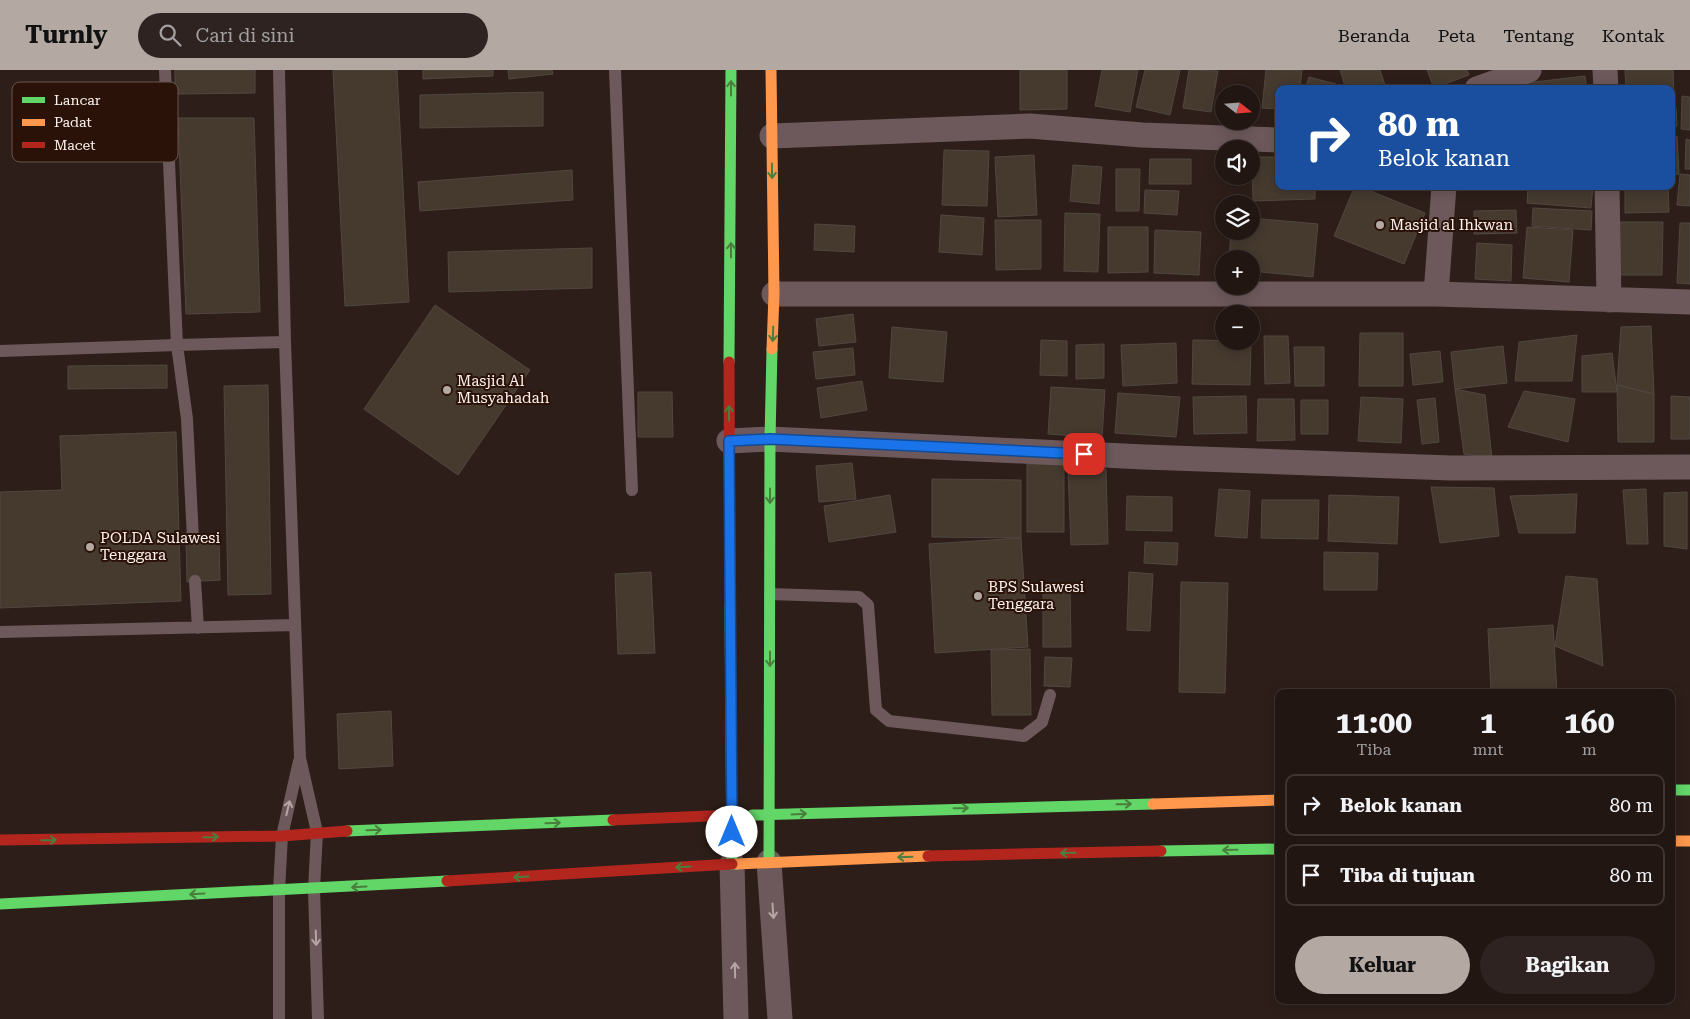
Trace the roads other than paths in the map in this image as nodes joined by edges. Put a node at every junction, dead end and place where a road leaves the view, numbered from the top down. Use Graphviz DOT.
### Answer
graph roads {
  1 [pos="279,70"];
  2 [pos="615,70"];
  3 [pos="731,70"];
  4 [pos="771,70"];
  5 [pos="1529,70"];
  6 [pos="1605,70"];
  7 [pos="1488,85"];
  8 [pos="1606,85"];
  9 [pos="772,136"];
  10 [pos="1275,140"];
  11 [pos="170,162"];
  12 [pos="1444,190"];
  13 [pos="1607,190"];
  14 [pos="774,294"];
  15 [pos="1436,294"];
  16 [pos="1609,300"];
  17 [pos="1690,302"];
  18 [pos="285,342"];
  19 [pos="177,345"];
  20 [pos="0,351"];
  21 [pos="770,439"];
  22 [pos="729,441"];
  23 [pos="1690,466"];
  24 [pos="632,490"];
  25 [pos="193,539"];
  26 [pos="195,581"];
  27 [pos="770,594"];
  28 [pos="295,626"];
  29 [pos="198,628"];
  30 [pos="0,632"];
  31 [pos="1050,695"];
  32 [pos="300,758"];
  33 [pos="1675,790"];
  34 [pos="1690,790"];
  35 [pos="1275,800"];
  36 [pos="733,815"];
  37 [pos="768,815"];
  38 [pos="317,832"];
  39 [pos="282,836"];
  40 [pos="0,840"];
  41 [pos="1675,841"];
  42 [pos="1690,841"];
  43 [pos="1275,849"];
  44 [pos="769,862"];
  45 [pos="732,864"];
  46 [pos="279,890"];
  47 [pos="314,890"];
  48 [pos="0,904"];
  49 [pos="279,1019"];
  50 [pos="318,1019"];
  51 [pos="736,1019"];
  52 [pos="780,1019"];
  1 -- 18 [label="lane"];
  2 -- 24 [label="lane"];
  22 -- 3 [label="main road, one-way"];
  4 -- 9 [label="main road"];
  5 -- 7 [label="street"];
  6 -- 8 [label="street"];
  9 -- 10 [label="street"];
  9 -- 14 [label="main road, one-way"];
  11 -- 19 [label="lane"];
  12 -- 15 [label="street"];
  13 -- 16 [label="street"];
  14 -- 15 [label="street"];
  14 -- 21 [label="main road, one-way"];
  15 -- 16 [label="street"];
  16 -- 17 [label="street"];
  18 -- 19 [label="lane"];
  18 -- 28 [label="lane"];
  19 -- 20 [label="lane"];
  19 -- 25 [label="lane"];
  21 -- 22 [label="street"];
  21 -- 23 [label="street"];
  21 -- 27 [label="main road, one-way"];
  22 -- 36 [label="main road"];
  26 -- 29 [label="lane"];
  27 -- 31 [label="lane"];
  27 -- 37 [label="main road, one-way"];
  28 -- 29 [label="lane"];
  28 -- 32 [label="lane"];
  29 -- 30 [label="lane"];
  32 -- 38 [label="lane"];
  39 -- 32 [label="lane, one-way"];
  33 -- 34 [label="main road"];
  37 -- 35 [label="main road, one-way"];
  36 -- 37 [label="main road"];
  38 -- 36 [label="main road, one-way"];
  36 -- 45 [label="main road"];
  37 -- 44 [label="main road"];
  38 -- 39 [label="main road"];
  38 -- 47 [label="lane"];
  40 -- 39 [label="main road, one-way"];
  39 -- 46 [label="lane"];
  41 -- 42 [label="main road"];
  43 -- 44 [label="main road, one-way"];
  44 -- 45 [label="main road"];
  44 -- 52 [label="street, one-way"];
  45 -- 47 [label="main road, one-way"];
  51 -- 45 [label="street, one-way"];
  46 -- 47 [label="main road"];
  46 -- 48 [label="main road, one-way"];
  46 -- 49 [label="lane"];
  47 -- 50 [label="lane, one-way"];
}
